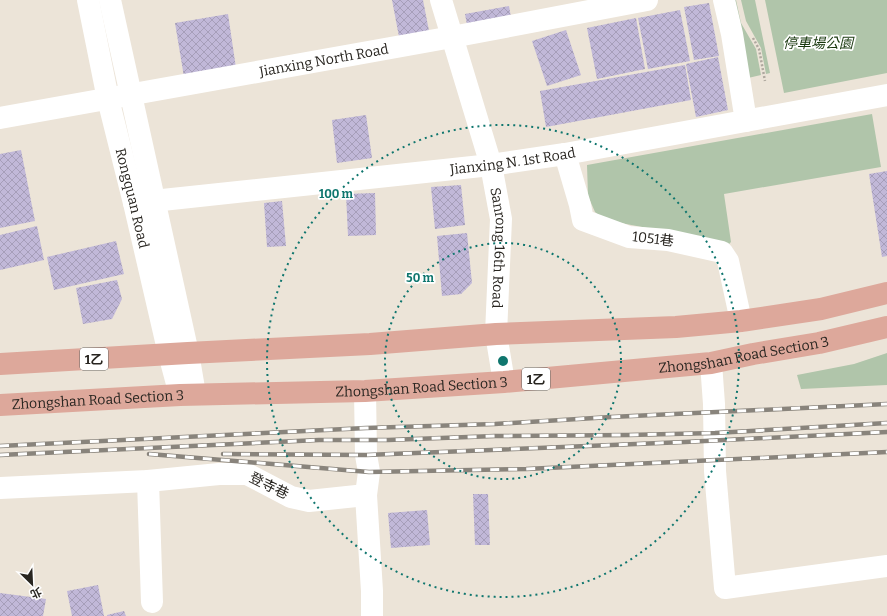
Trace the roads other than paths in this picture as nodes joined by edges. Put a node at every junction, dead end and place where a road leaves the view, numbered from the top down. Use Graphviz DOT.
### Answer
graph roads {
  1 [pos="88,0"];
  2 [pos="110,0"];
  3 [pos="441,0"];
  4 [pos="647,0"];
  5 [pos="724,0"];
  6 [pos="452,37"];
  7 [pos="131,95"];
  8 [pos="887,95"];
  9 [pos="108,99"];
  10 [pos="0,118"];
  11 [pos="746,121"];
  12 [pos="565,154"];
  13 [pos="491,165"];
  14 [pos="145,202"];
  15 [pos="887,293"];
  16 [pos="741,321"];
  17 [pos="887,327"];
  18 [pos="496,334"];
  19 [pos="178,353"];
  20 [pos="711,363"];
  21 [pos="0,364"];
  22 [pos="504,382"];
  23 [pos="365,390"];
  24 [pos="188,394"];
  25 [pos="0,405"];
  26 [pos="148,481"];
  27 [pos="0,488"];
  28 [pos="366,495"];
  29 [pos="887,566"];
  30 [pos="152,602"];
  31 [pos="372,616"];
  1 -- 9 [label="street, Rongquan Road"];
  2 -- 7 [label="street, Rongquan Road"];
  3 -- 6 [label="street, Sanrong 16th Road"];
  4 -- 6 [label="street, Jianxing North Road"];
  5 -- 11 [label="street"];
  6 -- 7 [label="street, Jianxing North Road"];
  6 -- 13 [label="street, Sanrong 16th Road"];
  7 -- 9 [label="street, Jianxing North Road"];
  7 -- 14 [label="street, Rongquan Road"];
  8 -- 11 [label="street, Jianxing N. 1st Road"];
  9 -- 10 [label="street, Jianxing North Road"];
  9 -- 14 [label="street, Rongquan Road"];
  11 -- 12 [label="street, Jianxing N. 1st Road"];
  12 -- 13 [label="street, Jianxing N. 1st Road"];
  12 -- 16 [label="street, 1051巷"];
  13 -- 14 [label="street, Jianxing N. 1st Road"];
  13 -- 18 [label="street, Sanrong 16th Road"];
  14 -- 19 [label="street, Rongquan Road"];
  15 -- 16 [label="main road, 1乙"];
  16 -- 18 [label="main road, 1乙"];
  17 -- 20 [label="main road, Zhongshan Road Section 3 / 1乙"];
  18 -- 19 [label="main road, 1乙"];
  18 -- 22 [label="street, Sanrong 16th Road"];
  19 -- 21 [label="main road, 1乙"];
  19 -- 24 [label="street, Rongquan Road"];
  20 -- 22 [label="main road, Zhongshan Road Section 3 / 1乙"];
  20 -- 29 [label="street"];
  22 -- 23 [label="main road, Zhongshan Road Section 3 / 1乙"];
  23 -- 24 [label="main road, Zhongshan Road Section 3 / 1乙"];
  23 -- 28 [label="street"];
  24 -- 25 [label="main road, Zhongshan Road Section 3 / 1乙"];
  26 -- 27 [label="street, 登寺巷"];
  26 -- 28 [label="street, 登寺巷"];
  26 -- 30 [label="street"];
  28 -- 31 [label="street"];
}
